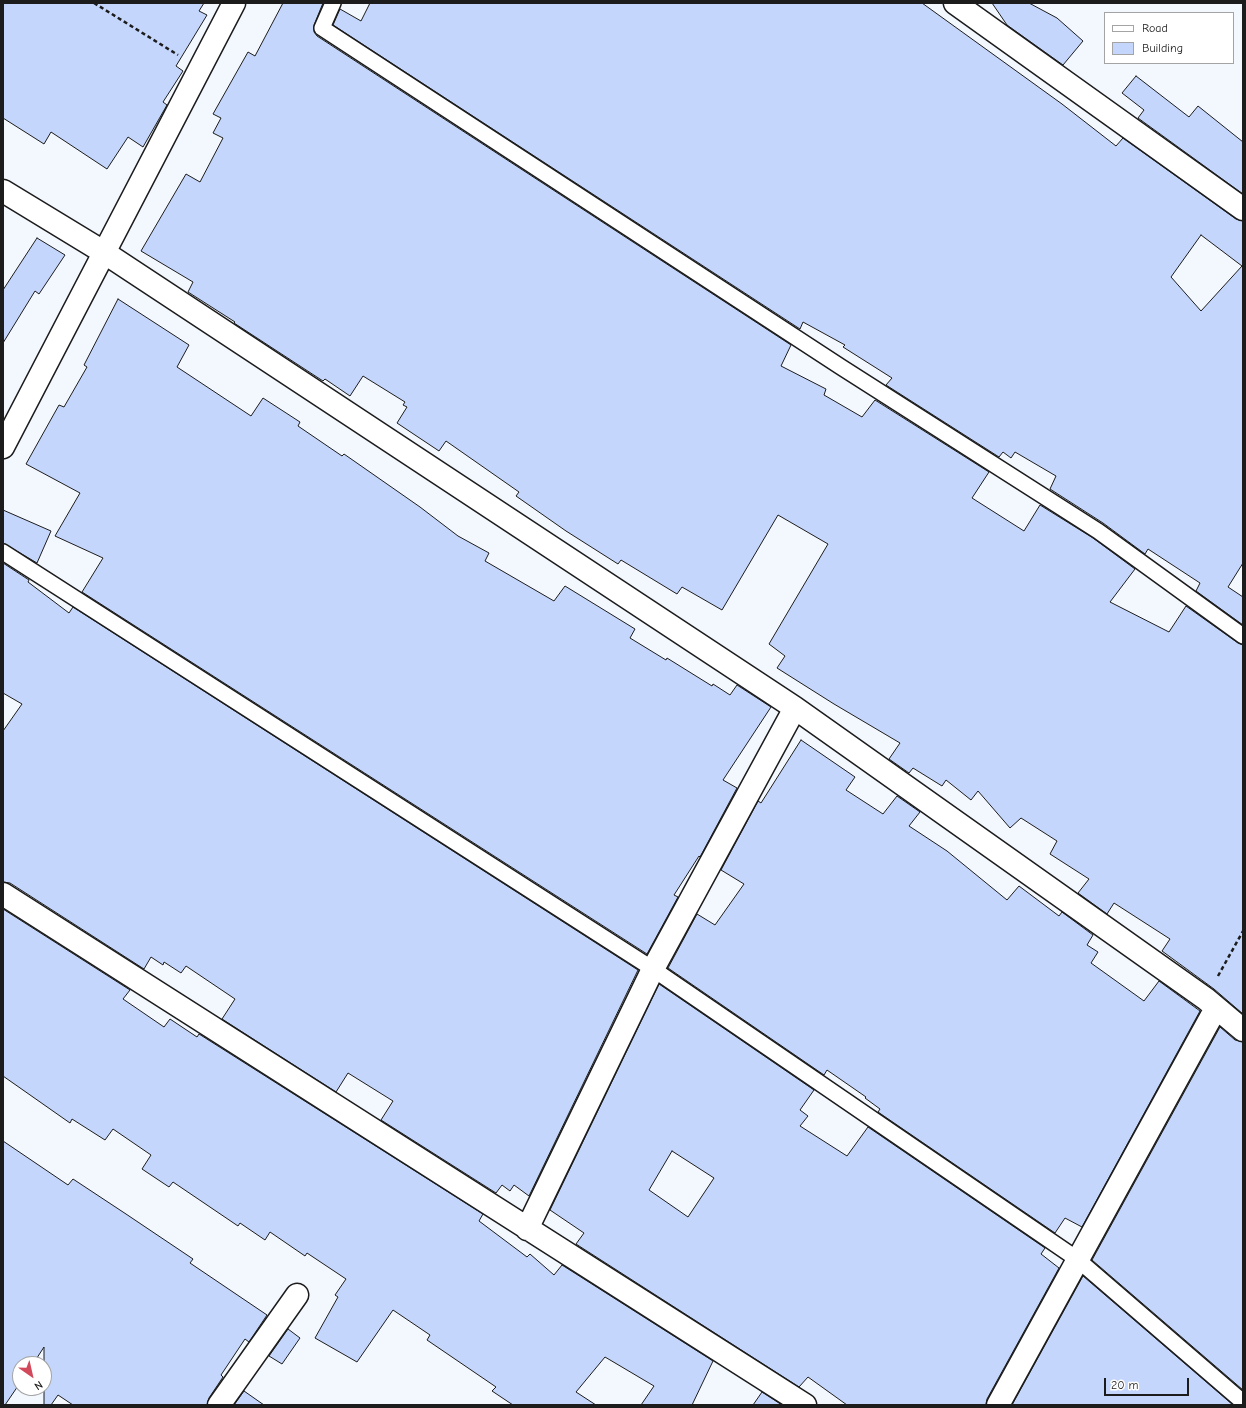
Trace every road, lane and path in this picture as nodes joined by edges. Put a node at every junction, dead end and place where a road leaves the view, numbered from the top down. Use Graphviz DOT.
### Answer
graph roads {
  1 [pos="94,3"];
  2 [pos="234,3"];
  3 [pos="333,3"];
  4 [pos="955,3"];
  5 [pos="199,68"];
  6 [pos="3,191"];
  7 [pos="1243,209"];
  8 [pos="104,253"];
  9 [pos="3,447"];
  10 [pos="3,552"];
  11 [pos="1243,636"];
  12 [pos="795,708"];
  13 [pos="3,894"];
  14 [pos="1243,931"];
  15 [pos="653,969"];
  16 [pos="1211,1003"];
  17 [pos="1243,1030"];
  18 [pos="527,1229"];
  19 [pos="1077,1259"];
  20 [pos="297,1295"];
  21 [pos="1243,1402"];
  22 [pos="220,1405"];
  23 [pos="805,1405"];
  24 [pos="998,1405"];
  1 -- 5 [label="path"];
  2 -- 5 [label="street"];
  3 -- 11 [label="lane"];
  4 -- 7 [label="street"];
  5 -- 8 [label="street"];
  6 -- 8 [label="street"];
  8 -- 9 [label="street"];
  8 -- 12 [label="street"];
  10 -- 15 [label="lane"];
  12 -- 15 [label="street"];
  12 -- 16 [label="street"];
  13 -- 18 [label="street"];
  14 -- 16 [label="path"];
  15 -- 18 [label="street"];
  15 -- 19 [label="lane"];
  16 -- 17 [label="street"];
  16 -- 19 [label="street"];
  18 -- 23 [label="street"];
  19 -- 21 [label="lane"];
  19 -- 24 [label="street"];
  20 -- 22 [label="street"];
}
